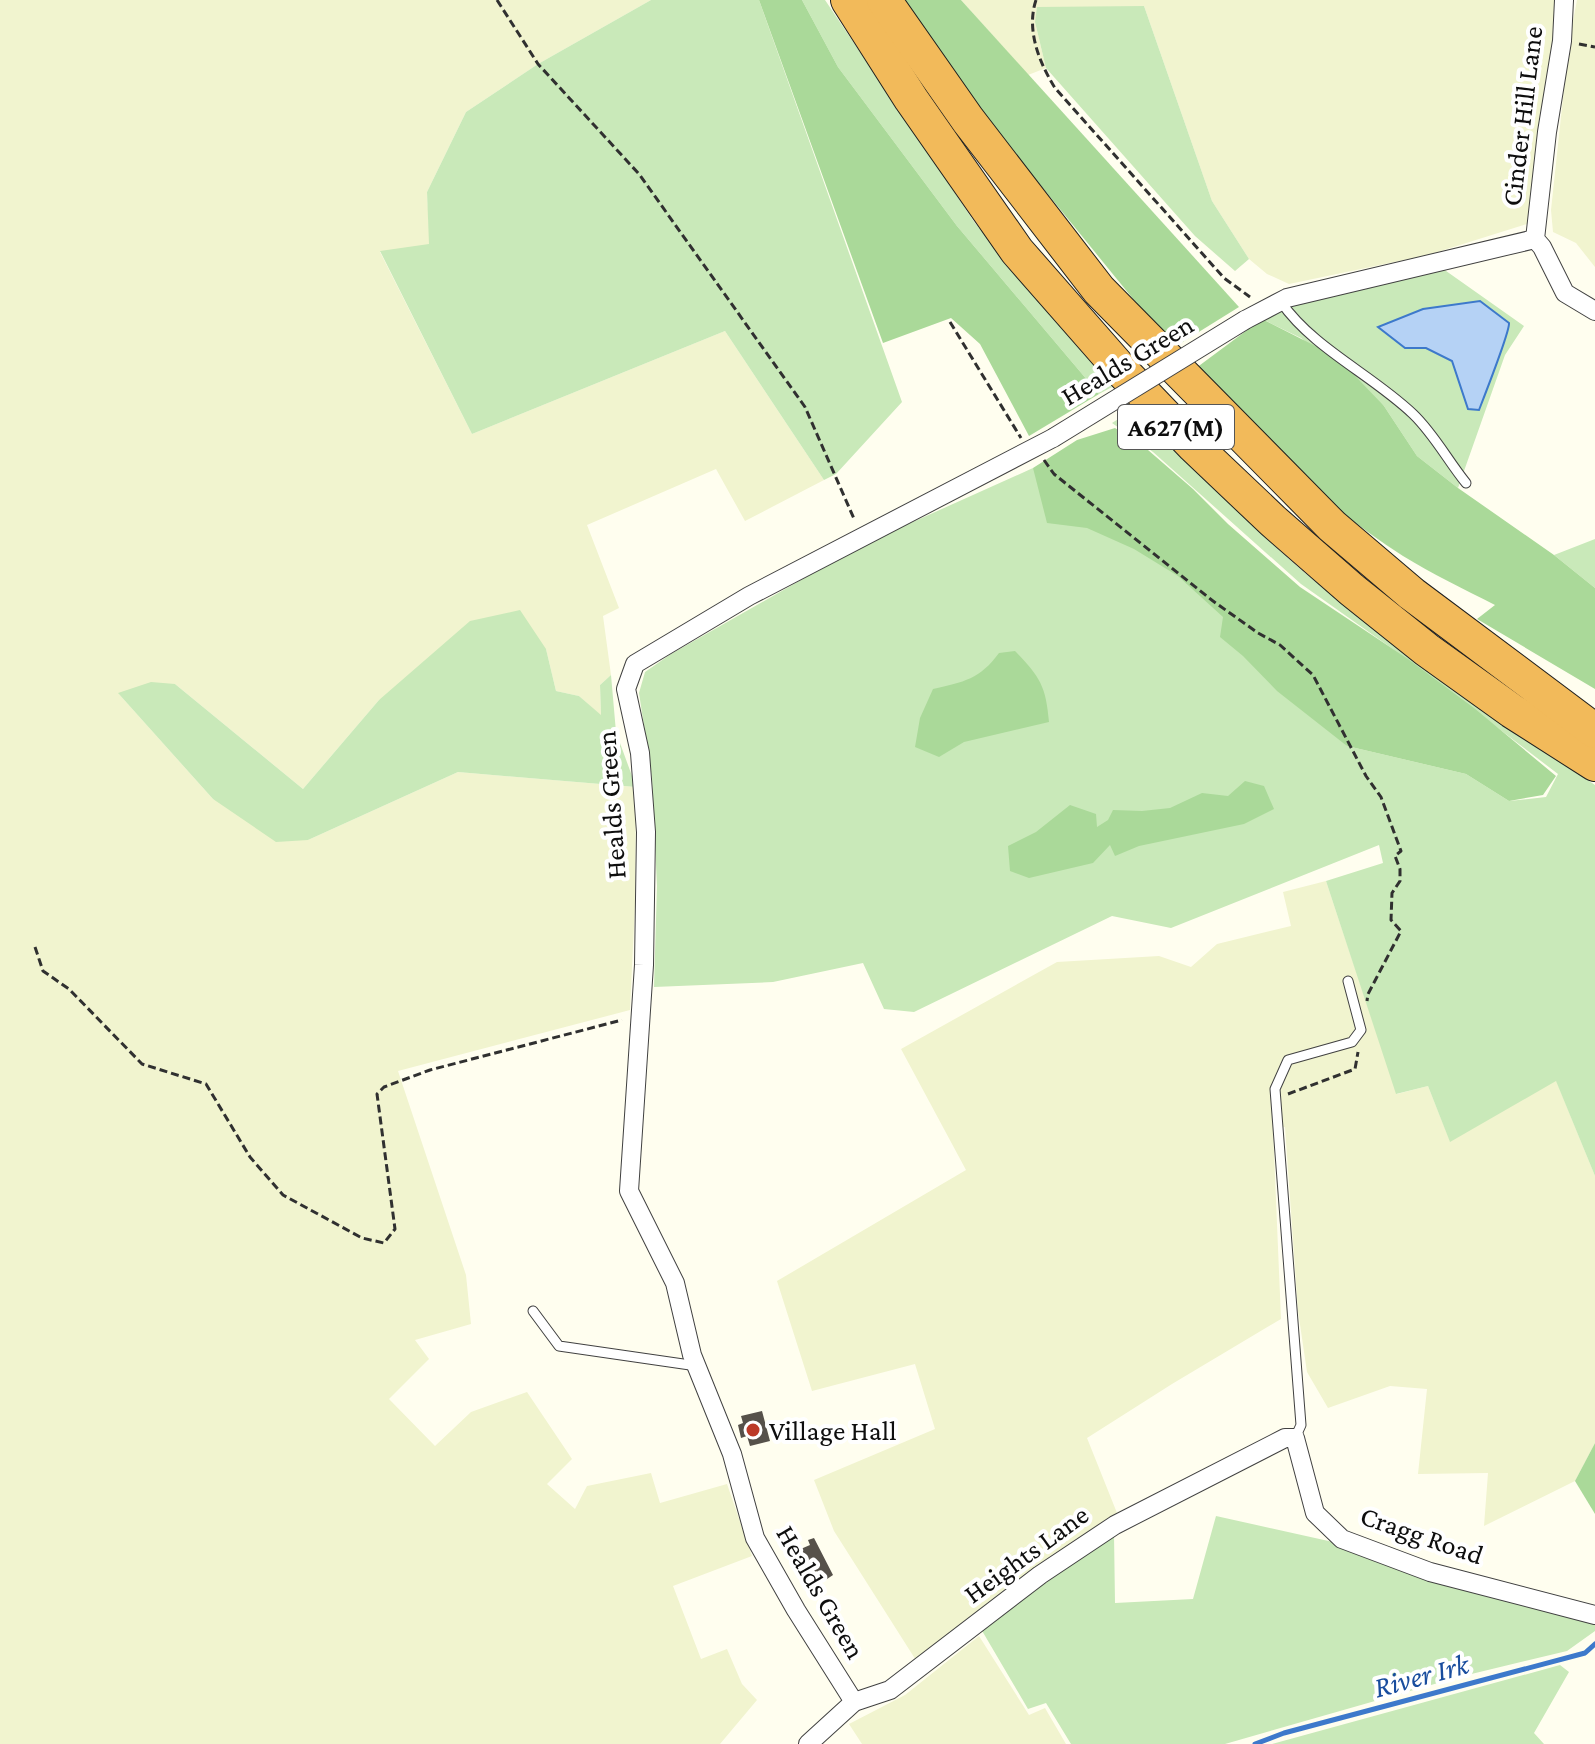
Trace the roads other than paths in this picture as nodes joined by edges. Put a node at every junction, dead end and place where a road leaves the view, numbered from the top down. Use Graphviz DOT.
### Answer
graph roads {
  1 [pos="848,0"];
  2 [pos="884,0"];
  3 [pos="1564,0"];
  4 [pos="1535,239"];
  5 [pos="1273,306"];
  6 [pos="1595,311"];
  7 [pos="1466,483"];
  8 [pos="1595,731"];
  9 [pos="1595,764"];
  10 [pos="1348,981"];
  11 [pos="533,1311"];
  12 [pos="697,1366"];
  13 [pos="1295,1438"];
  14 [pos="1595,1615"];
  15 [pos="854,1702"];
  16 [pos="808,1744"];
  1 -- 9 [label="highway, A627(M)"];
  2 -- 8 [label="highway, A627(M)"];
  3 -- 4 [label="street, Cinder Hill Lane"];
  4 -- 5 [label="street, Healds Green"];
  4 -- 6 [label="street, Cinder Hill Lane"];
  5 -- 7 [label="lane"];
  5 -- 12 [label="street, Healds Green, bridge"];
  10 -- 13 [label="lane"];
  11 -- 12 [label="lane"];
  12 -- 15 [label="street, Healds Green"];
  13 -- 14 [label="street, Cragg Road"];
  13 -- 15 [label="street, Heights Lane"];
  15 -- 16 [label="street, Heights Lane"];
}
